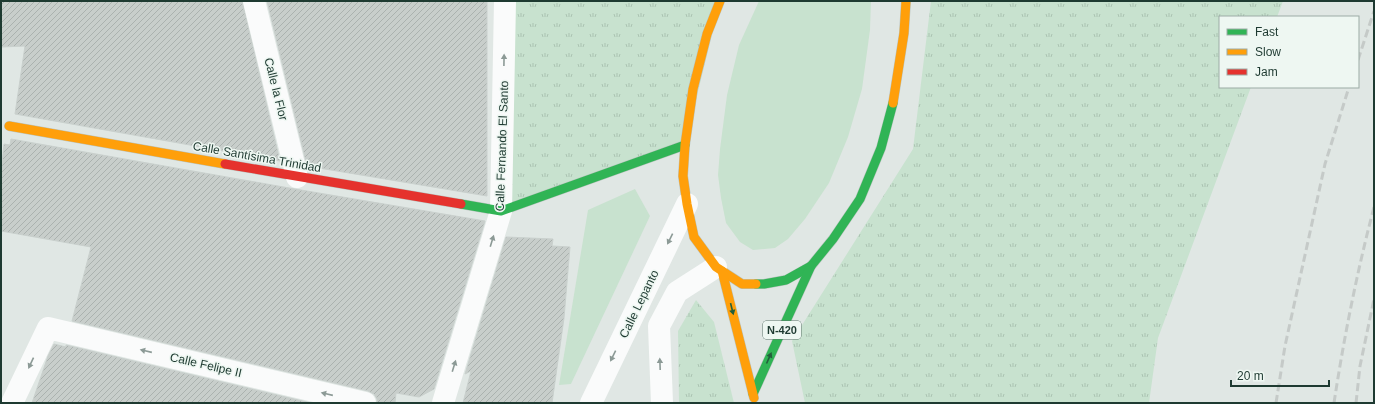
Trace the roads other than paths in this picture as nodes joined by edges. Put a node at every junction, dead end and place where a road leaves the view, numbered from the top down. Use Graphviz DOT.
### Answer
graph roads {
  1 [pos="254,1"];
  2 [pos="505,1"];
  3 [pos="720,1"];
  4 [pos="906,1"];
  5 [pos="9,126"];
  6 [pos="685,146"];
  7 [pos="297,177"];
  8 [pos="687,204"];
  9 [pos="502,211"];
  10 [pos="811,266"];
  11 [pos="719,269"];
  12 [pos="754,398"];
  13 [pos="12,403"];
  14 [pos="365,403"];
  15 [pos="443,403"];
  16 [pos="590,403"];
  17 [pos="662,403"];
  1 -- 7 [label="street, Calle la Flor"];
  9 -- 2 [label="street, Calle Fernando El Santo, one-way"];
  3 -- 6 [label="main road"];
  4 -- 10 [label="main road"];
  5 -- 7 [label="main road, Calle Santísima Trinidad"];
  6 -- 8 [label="main road"];
  6 -- 9 [label="main road"];
  7 -- 9 [label="main road, Calle Santísima Trinidad"];
  8 -- 11 [label="main road"];
  8 -- 16 [label="street, Calle Lepanto, one-way"];
  15 -- 9 [label="street, Calle Fernando El Santo, one-way"];
  10 -- 11 [label="main road"];
  12 -- 10 [label="main road, N-420, one-way"];
  11 -- 12 [label="main road, N-420, one-way"];
  17 -- 11 [label="street, one-way"];
  14 -- 13 [label="street, Calle Felipe II, one-way"];
}
